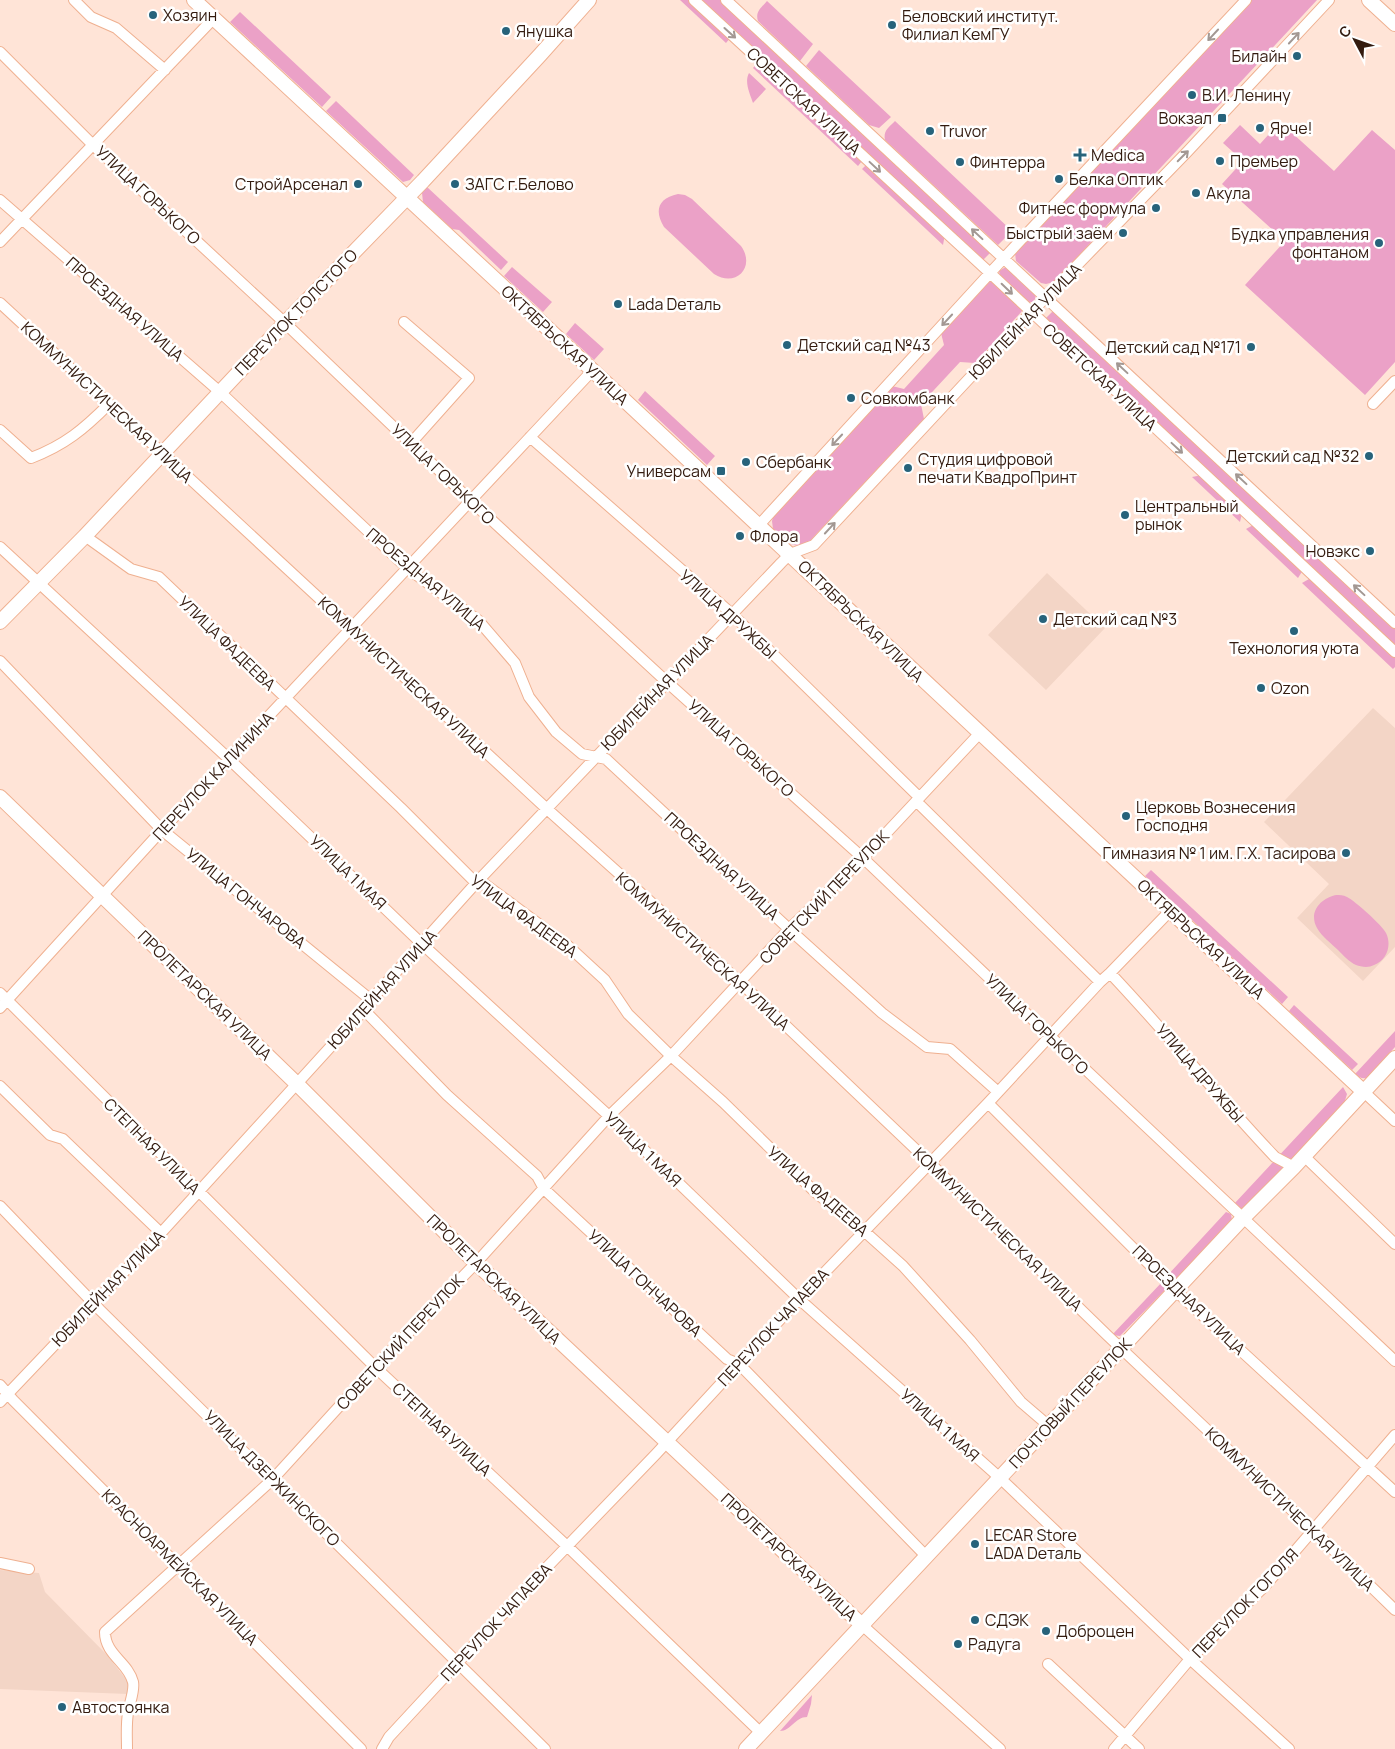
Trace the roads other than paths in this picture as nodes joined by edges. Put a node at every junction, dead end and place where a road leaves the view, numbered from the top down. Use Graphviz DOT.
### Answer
graph roads {
  1 [pos="74,0"];
  2 [pos="194,0"];
  3 [pos="589,0"];
  4 [pos="694,0"];
  5 [pos="726,0"];
  6 [pos="1246,0"];
  7 [pos="1329,0"];
  8 [pos="1369,0"];
  9 [pos="214,18"];
  10 [pos="1395,24"];
  11 [pos="0,52"];
  12 [pos="165,70"];
  13 [pos="94,144"];
  14 [pos="406,197"];
  15 [pos="0,200"];
  16 [pos="22,219"];
  17 [pos="0,242"];
  18 [pos="1003,259"];
  19 [pos="990,273"];
  20 [pos="1047,297"];
  21 [pos="0,303"];
  22 [pos="1032,312"];
  23 [pos="404,322"];
  24 [pos="285,323"];
  25 [pos="592,371"];
  26 [pos="1395,381"];
  27 [pos="220,392"];
  28 [pos="109,404"];
  29 [pos="1373,404"];
  30 [pos="0,430"];
  31 [pos="530,437"];
  32 [pos="411,443"];
  33 [pos="162,452"];
  34 [pos="470,501"];
  35 [pos="759,525"];
  36 [pos="85,536"];
  37 [pos="0,547"];
  38 [pos="790,554"];
  39 [pos="407,568"];
  40 [pos="38,582"];
  41 [pos="732,614"];
  42 [pos="0,622"];
  43 [pos="1395,623"];
  44 [pos="352,628"];
  45 [pos="1395,652"];
  46 [pos="0,661"];
  47 [pos="668,683"];
  48 [pos="285,699"];
  49 [pos="979,734"];
  50 [pos="595,757"];
  51 [pos="229,759"];
  52 [pos="0,796"];
  53 [pos="918,800"];
  54 [pos="547,809"];
  55 [pos="162,830"];
  56 [pos="863,858"];
  57 [pos="476,883"];
  58 [pos="102,895"];
  59 [pos="1170,911"];
  60 [pos="789,929"];
  61 [pos="422,944"];
  62 [pos="1110,973"];
  63 [pos="1100,982"];
  64 [pos="741,983"];
  65 [pos="4,996"];
  66 [pos="371,1000"];
  67 [pos="0,1008"];
  68 [pos="364,1010"];
  69 [pos="1050,1036"];
  70 [pos="671,1056"];
  71 [pos="1395,1058"];
  72 [pos="297,1084"];
  73 [pos="0,1086"];
  74 [pos="997,1092"];
  75 [pos="1364,1092"];
  76 [pos="988,1103"];
  77 [pos="609,1116"];
  78 [pos="1395,1121"];
  79 [pos="1304,1156"];
  80 [pos="929,1162"];
  81 [pos="1294,1167"];
  82 [pos="544,1189"];
  83 [pos="198,1192"];
  84 [pos="0,1206"];
  85 [pos="1243,1218"];
  86 [pos="864,1231"];
  87 [pos="161,1233"];
  88 [pos="1395,1244"];
  89 [pos="476,1263"];
  90 [pos="1176,1291"];
  91 [pos="800,1298"];
  92 [pos="93,1303"];
  93 [pos="1122,1348"];
  94 [pos="1395,1361"];
  95 [pos="739,1364"];
  96 [pos="375,1368"];
  97 [pos="0,1385"];
  98 [pos="8,1393"];
  99 [pos="0,1402"];
  100 [pos="1049,1426"];
  101 [pos="1395,1435"];
  102 [pos="666,1443"];
  103 [pos="1367,1466"];
  104 [pos="1000,1478"];
  105 [pos="273,1479"];
  106 [pos="1395,1492"];
  107 [pos="1314,1531"];
  108 [pos="567,1546"];
  109 [pos="926,1556"];
  110 [pos="0,1563"];
  111 [pos="179,1566"];
  112 [pos="28,1569"];
  113 [pos="1395,1610"];
  114 [pos="862,1625"];
  115 [pos="1190,1659"];
  116 [pos="458,1663"];
  117 [pos="1048,1664"];
  118 [pos="761,1733"];
  119 [pos="1126,1736"];
  120 [pos="127,1749"];
  121 [pos="361,1749"];
  122 [pos="382,1749"];
  123 [pos="545,1749"];
  124 [pos="746,1749"];
  125 [pos="1000,1749"];
  126 [pos="1114,1749"];
  127 [pos="1139,1749"];
  128 [pos="1289,1749"];
  1 -- 12 [label="street"];
  2 -- 9 [label="street, ОКТЯБРЬСКАЯ УЛИЦА"];
  3 -- 14 [label="street, ПЕРЕУЛОК ТОЛСТОГО"];
  4 -- 19 [label="street, СОВЕТСКАЯ УЛИЦА, one-way"];
  18 -- 5 [label="street, СОВЕТСКАЯ УЛИЦА, one-way"];
  6 -- 18 [label="street, one-way"];
  20 -- 7 [label="street, ЮБИЛЕЙНАЯ УЛИЦА, one-way"];
  8 -- 10 [label="street"];
  9 -- 12 [label="street"];
  9 -- 14 [label="street, ОКТЯБРЬСКАЯ УЛИЦА"];
  11 -- 13 [label="street, УЛИЦА ГОРЬКОГО"];
  12 -- 13 [label="street"];
  13 -- 16 [label="street"];
  13 -- 24 [label="street, УЛИЦА ГОРЬКОГО"];
  14 -- 24 [label="street, ПЕРЕУЛОК ТОЛСТОГО"];
  14 -- 25 [label="street, ОКТЯБРЬСКАЯ УЛИЦА"];
  15 -- 16 [label="street, ПРОЕЗДНАЯ УЛИЦА"];
  16 -- 17 [label="street"];
  16 -- 27 [label="street, ПРОЕЗДНАЯ УЛИЦА"];
  18 -- 19 [label="street"];
  18 -- 20 [label="street, СОВЕТСКАЯ УЛИЦА"];
  19 -- 22 [label="street, СОВЕТСКАЯ УЛИЦА, one-way"];
  19 -- 35 [label="street, one-way"];
  20 -- 22 [label="street, ЮБИЛЕЙНАЯ УЛИЦА"];
  43 -- 20 [label="street, СОВЕТСКАЯ УЛИЦА, one-way"];
  21 -- 28 [label="street, КОММУНИСТИЧЕСКАЯ УЛИЦА"];
  38 -- 22 [label="street, ЮБИЛЕЙНАЯ УЛИЦА, one-way"];
  22 -- 45 [label="street, СОВЕТСКАЯ УЛИЦА, one-way"];
  23 -- 32 [label="street"];
  24 -- 27 [label="street, ПЕРЕУЛОК ТОЛСТОГО"];
  24 -- 32 [label="street, УЛИЦА ГОРЬКОГО"];
  25 -- 31 [label="street, ПЕРЕУЛОК КАЛИНИНА"];
  25 -- 35 [label="street, ОКТЯБРЬСКАЯ УЛИЦА"];
  26 -- 29 [label="street"];
  27 -- 33 [label="street, ПЕРЕУЛОК ТОЛСТОГО"];
  27 -- 39 [label="street, ПРОЕЗДНАЯ УЛИЦА"];
  28 -- 30 [label="street"];
  28 -- 33 [label="street, КОММУНИСТИЧЕСКАЯ УЛИЦА"];
  31 -- 34 [label="street, ПЕРЕУЛОК КАЛИНИНА"];
  31 -- 41 [label="street, УЛИЦА ДРУЖБЫ"];
  32 -- 34 [label="street, УЛИЦА ГОРЬКОГО"];
  33 -- 36 [label="street, ПЕРЕУЛОК ТОЛСТОГО"];
  33 -- 44 [label="street, КОММУНИСТИЧЕСКАЯ УЛИЦА"];
  34 -- 39 [label="street, ПЕРЕУЛОК КАЛИНИНА"];
  34 -- 47 [label="street, УЛИЦА ГОРЬКОГО"];
  35 -- 38 [label="street, ОКТЯБРЬСКАЯ УЛИЦА"];
  36 -- 40 [label="street, ПЕРЕУЛОК ТОЛСТОГО"];
  36 -- 48 [label="street, УЛИЦА ФАДЕЕВА"];
  37 -- 40 [label="street, УЛИЦА 1 МАЯ"];
  38 -- 41 [label="street, ЮБИЛЕЙНАЯ УЛИЦА"];
  38 -- 49 [label="street, ОКТЯБРЬСКАЯ УЛИЦА"];
  39 -- 44 [label="street, ПЕРЕУЛОК КАЛИНИНА"];
  39 -- 50 [label="street, ПРОЕЗДНАЯ УЛИЦА"];
  40 -- 42 [label="street, ПЕРЕУЛОК ТОЛСТОГО"];
  40 -- 51 [label="street, УЛИЦА 1 МАЯ"];
  41 -- 47 [label="street, ЮБИЛЕЙНАЯ УЛИЦА"];
  41 -- 53 [label="street, УЛИЦА ДРУЖБЫ"];
  44 -- 48 [label="street, ПЕРЕУЛОК КАЛИНИНА"];
  44 -- 54 [label="street, КОММУНИСТИЧЕСКАЯ УЛИЦА"];
  46 -- 55 [label="street, УЛИЦА ГОНЧАРОВА"];
  47 -- 50 [label="street, ЮБИЛЕЙНАЯ УЛИЦА"];
  47 -- 56 [label="street, УЛИЦА ГОРЬКОГО"];
  48 -- 51 [label="street, ПЕРЕУЛОК КАЛИНИНА"];
  48 -- 57 [label="street, УЛИЦА ФАДЕЕВА"];
  49 -- 53 [label="street, СОВЕТСКИЙ ПЕРЕУЛОК"];
  49 -- 59 [label="street, ОКТЯБРЬСКАЯ УЛИЦА"];
  50 -- 54 [label="street, ЮБИЛЕЙНАЯ УЛИЦА"];
  50 -- 60 [label="street, ПРОЕЗДНАЯ УЛИЦА"];
  51 -- 55 [label="street, ПЕРЕУЛОК КАЛИНИНА"];
  51 -- 61 [label="street, УЛИЦА 1 МАЯ"];
  52 -- 58 [label="street, ПРОЛЕТАРСКАЯ УЛИЦА"];
  53 -- 56 [label="street, СОВЕТСКИЙ ПЕРЕУЛОК"];
  53 -- 63 [label="street, УЛИЦА ДРУЖБЫ"];
  54 -- 57 [label="street, ЮБИЛЕЙНАЯ УЛИЦА"];
  54 -- 64 [label="street, КОММУНИСТИЧЕСКАЯ УЛИЦА"];
  55 -- 58 [label="street, ПЕРЕУЛОК КАЛИНИНА"];
  55 -- 66 [label="street, УЛИЦА ГОНЧАРОВА"];
  56 -- 60 [label="street, СОВЕТСКИЙ ПЕРЕУЛОК"];
  56 -- 69 [label="street, УЛИЦА ГОРЬКОГО"];
  57 -- 61 [label="street, ЮБИЛЕЙНАЯ УЛИЦА"];
  57 -- 70 [label="street, УЛИЦА ФАДЕЕВА"];
  58 -- 65 [label="street, ПЕРЕУЛОК КАЛИНИНА"];
  58 -- 72 [label="street, ПРОЛЕТАРСКАЯ УЛИЦА"];
  59 -- 62 [label="street, ПЕРЕУЛОК ЧАПАЕВА"];
  59 -- 75 [label="street, ОКТЯБРЬСКАЯ УЛИЦА"];
  60 -- 64 [label="street, СОВЕТСКИЙ ПЕРЕУЛОК"];
  60 -- 74 [label="street, ПРОЕЗДНАЯ УЛИЦА"];
  61 -- 66 [label="street, ЮБИЛЕЙНАЯ УЛИЦА"];
  61 -- 77 [label="street, УЛИЦА 1 МАЯ"];
  62 -- 63 [label="street, ПЕРЕУЛОК ЧАПАЕВА"];
  62 -- 81 [label="street, УЛИЦА ДРУЖБЫ"];
  63 -- 69 [label="street, ПЕРЕУЛОК ЧАПАЕВА"];
  64 -- 70 [label="street, СОВЕТСКИЙ ПЕРЕУЛОК"];
  64 -- 80 [label="street, КОММУНИСТИЧЕСКАЯ УЛИЦА"];
  65 -- 67 [label="street, ПЕРЕУЛОК КАЛИНИНА"];
  65 -- 83 [label="street, СТЕПНАЯ УЛИЦА"];
  66 -- 68 [label="street, ЮБИЛЕЙНАЯ УЛИЦА"];
  68 -- 72 [label="street, ЮБИЛЕЙНАЯ УЛИЦА"];
  68 -- 82 [label="street, УЛИЦА ГОНЧАРОВА"];
  69 -- 74 [label="street, ПЕРЕУЛОК ЧАПАЕВА"];
  69 -- 85 [label="street, УЛИЦА ГОРЬКОГО"];
  70 -- 77 [label="street, СОВЕТСКИЙ ПЕРЕУЛОК"];
  70 -- 86 [label="street, УЛИЦА ФАДЕЕВА"];
  71 -- 75 [label="street, ПОЧТОВЫЙ ПЕРЕУЛОК"];
  72 -- 83 [label="street, ЮБИЛЕЙНАЯ УЛИЦА"];
  72 -- 89 [label="street, ПРОЛЕТАРСКАЯ УЛИЦА"];
  73 -- 87 [label="street"];
  74 -- 76 [label="street, ПЕРЕУЛОК ЧАПАЕВА"];
  75 -- 78 [label="street, ОКТЯБРЬСКАЯ УЛИЦА"];
  75 -- 79 [label="street, ПОЧТОВЫЙ ПЕРЕУЛОК"];
  76 -- 80 [label="street, ПЕРЕУЛОК ЧАПАЕВА"];
  76 -- 90 [label="street, ПРОЕЗДНАЯ УЛИЦА"];
  77 -- 82 [label="street, СОВЕТСКИЙ ПЕРЕУЛОК"];
  77 -- 91 [label="street, УЛИЦА 1 МАЯ"];
  79 -- 81 [label="street, ПОЧТОВЫЙ ПЕРЕУЛОК"];
  79 -- 88 [label="street"];
  80 -- 86 [label="street, ПЕРЕУЛОК ЧАПАЕВА"];
  80 -- 93 [label="street, КОММУНИСТИЧЕСКАЯ УЛИЦА"];
  81 -- 85 [label="street, ПОЧТОВЫЙ ПЕРЕУЛОК"];
  82 -- 89 [label="street, СОВЕТСКИЙ ПЕРЕУЛОК"];
  82 -- 95 [label="street, УЛИЦА ГОНЧАРОВА"];
  83 -- 87 [label="street, ЮБИЛЕЙНАЯ УЛИЦА"];
  83 -- 96 [label="street, СТЕПНАЯ УЛИЦА"];
  84 -- 92 [label="street, УЛИЦА ДЗЕРЖИНСКОГО"];
  85 -- 90 [label="street, ПОЧТОВЫЙ ПЕРЕУЛОК"];
  85 -- 94 [label="street, УЛИЦА ГОРЬКОГО"];
  86 -- 91 [label="street, ПЕРЕУЛОК ЧАПАЕВА"];
  86 -- 100 [label="street, УЛИЦА ФАДЕЕВА"];
  87 -- 92 [label="street, ЮБИЛЕЙНАЯ УЛИЦА"];
  89 -- 96 [label="street, СОВЕТСКИЙ ПЕРЕУЛОК"];
  89 -- 102 [label="street, ПРОЛЕТАРСКАЯ УЛИЦА"];
  90 -- 93 [label="street, ПОЧТОВЫЙ ПЕРЕУЛОК"];
  90 -- 103 [label="street, ПРОЕЗДНАЯ УЛИЦА"];
  91 -- 95 [label="street, ПЕРЕУЛОК ЧАПАЕВА"];
  91 -- 104 [label="street, УЛИЦА 1 МАЯ"];
  92 -- 98 [label="street, ЮБИЛЕЙНАЯ УЛИЦА"];
  92 -- 105 [label="street, УЛИЦА ДЗЕРЖИНСКОГО"];
  93 -- 100 [label="street, ПОЧТОВЫЙ ПЕРЕУЛОК"];
  93 -- 107 [label="street, КОММУНИСТИЧЕСКАЯ УЛИЦА"];
  95 -- 102 [label="street, ПЕРЕУЛОК ЧАПАЕВА"];
  95 -- 109 [label="street, УЛИЦА ГОНЧАРОВА"];
  96 -- 105 [label="street, СОВЕТСКИЙ ПЕРЕУЛОК"];
  96 -- 108 [label="street, СТЕПНАЯ УЛИЦА"];
  97 -- 98 [label="street, КРАСНОАРМЕЙСКАЯ УЛИЦА"];
  98 -- 99 [label="street, ЮБИЛЕЙНАЯ УЛИЦА"];
  98 -- 111 [label="street, КРАСНОАРМЕЙСКАЯ УЛИЦА"];
  100 -- 104 [label="street, ПОЧТОВЫЙ ПЕРЕУЛОК"];
  101 -- 103 [label="street, ПЕРЕУЛОК ГОГОЛЯ"];
  102 -- 108 [label="street, ПЕРЕУЛОК ЧАПАЕВА"];
  102 -- 114 [label="street, ПРОЛЕТАРСКАЯ УЛИЦА"];
  103 -- 106 [label="street, ПРОЕЗДНАЯ УЛИЦА"];
  103 -- 107 [label="street, ПЕРЕУЛОК ГОГОЛЯ"];
  104 -- 109 [label="street, ПОЧТОВЫЙ ПЕРЕУЛОК"];
  104 -- 115 [label="street, УЛИЦА 1 МАЯ"];
  105 -- 111 [label="street, СОВЕТСКИЙ ПЕРЕУЛОК"];
  105 -- 116 [label="street, УЛИЦА ДЗЕРЖИНСКОГО"];
  107 -- 113 [label="street, КОММУНИСТИЧЕСКАЯ УЛИЦА"];
  107 -- 115 [label="street, ПЕРЕУЛОК ГОГОЛЯ"];
  108 -- 116 [label="street, ПЕРЕУЛОК ЧАПАЕВА"];
  108 -- 118 [label="street, СТЕПНАЯ УЛИЦА"];
  109 -- 114 [label="street, ПОЧТОВЫЙ ПЕРЕУЛОК"];
  110 -- 112 [label="street"];
  111 -- 120 [label="street, СОВЕТСКИЙ ПЕРЕУЛОК"];
  111 -- 121 [label="street, КРАСНОАРМЕЙСКАЯ УЛИЦА"];
  114 -- 118 [label="street, ПОЧТОВЫЙ ПЕРЕУЛОК"];
  114 -- 125 [label="street, ПРОЛЕТАРСКАЯ УЛИЦА"];
  115 -- 119 [label="street, ПЕРЕУЛОК ГОГОЛЯ"];
  115 -- 128 [label="street, УЛИЦА 1 МАЯ"];
  116 -- 122 [label="street, ПЕРЕУЛОК ЧАПАЕВА"];
  116 -- 123 [label="street, УЛИЦА ДЗЕРЖИНСКОГО"];
  117 -- 119 [label="street"];
  118 -- 124 [label="street, ПОЧТОВЫЙ ПЕРЕУЛОК"];
  119 -- 126 [label="street, ПЕРЕУЛОК ГОГОЛЯ"];
  119 -- 127 [label="street"];
}
